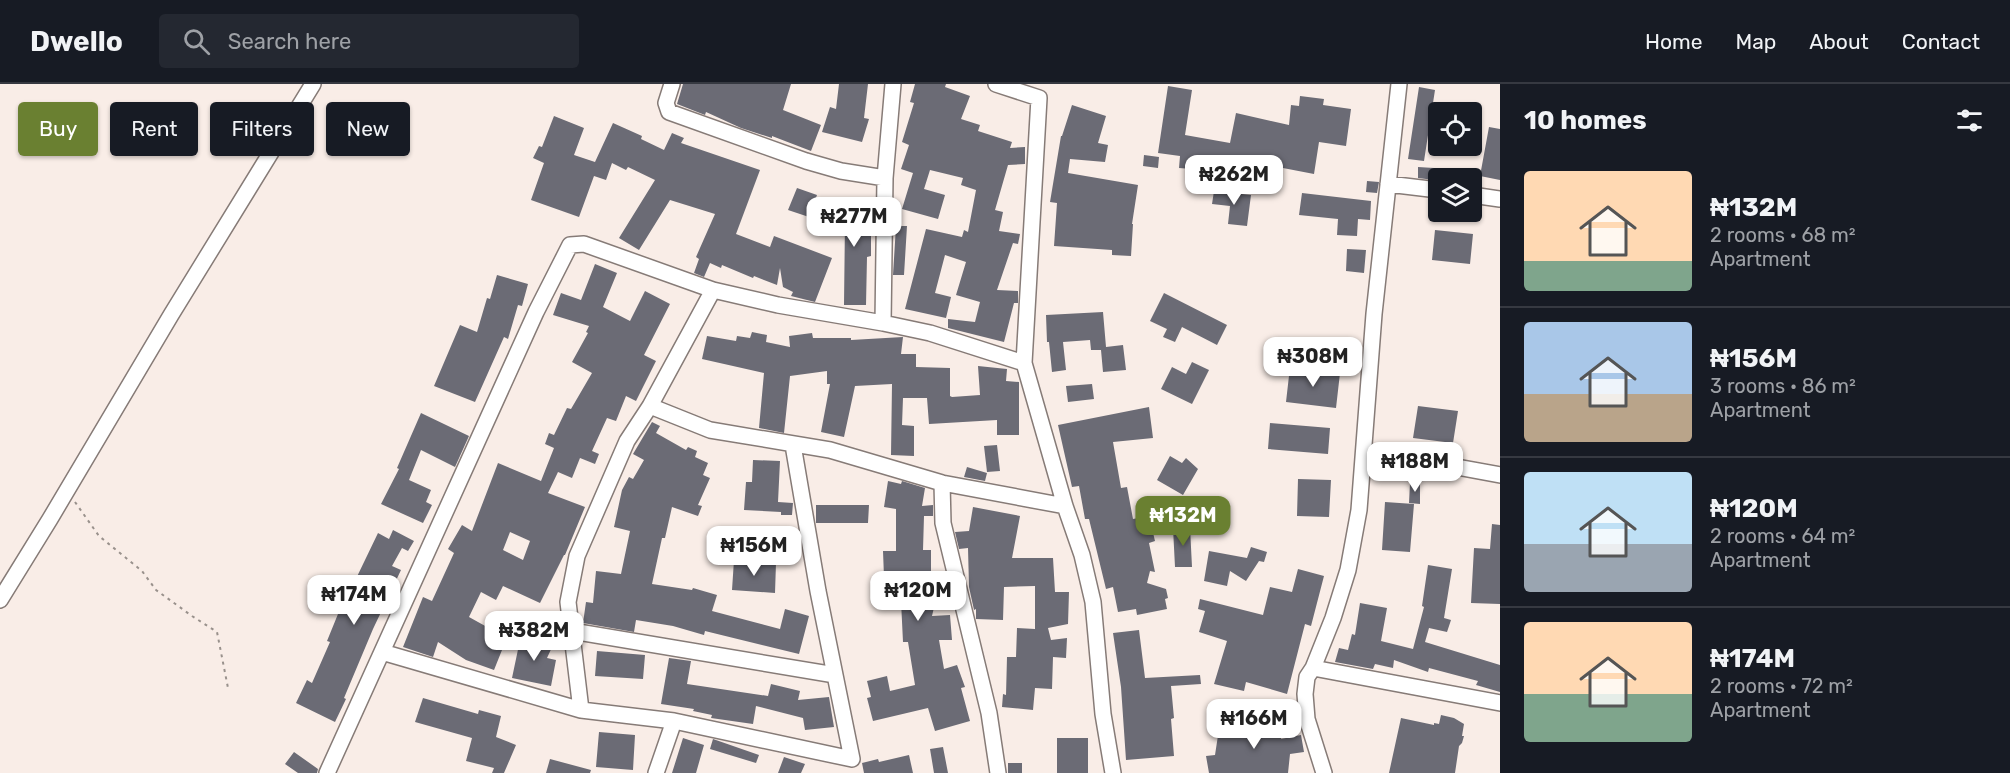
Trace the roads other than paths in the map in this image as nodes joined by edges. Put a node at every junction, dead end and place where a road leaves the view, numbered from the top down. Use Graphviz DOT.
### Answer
graph roads {
  1 [pos="313,84"];
  2 [pos="672,84"];
  3 [pos="893,84"];
  4 [pos="996,84"];
  5 [pos="1399,84"];
  6 [pos="885,178"];
  7 [pos="1388,184"];
  8 [pos="1428,189"];
  9 [pos="1482,196"];
  10 [pos="1500,199"];
  11 [pos="713,290"];
  12 [pos="883,323"];
  13 [pos="1024,363"];
  14 [pos="650,406"];
  15 [pos="793,445"];
  16 [pos="1364,456"];
  17 [pos="1500,475"];
  18 [pos="942,483"];
  19 [pos="1065,506"];
  20 [pos="0,600"];
  21 [pos="572,631"];
  22 [pos="382,652"];
  23 [pos="1313,668"];
  24 [pos="835,675"];
  25 [pos="1500,703"];
  26 [pos="581,710"];
  27 [pos="674,721"];
  28 [pos="327,773"];
  29 [pos="656,773"];
  30 [pos="998,773"];
  31 [pos="1113,773"];
  32 [pos="1324,773"];
  1 -- 20 [label="street"];
  2 -- 6 [label="street"];
  3 -- 6 [label="street"];
  4 -- 13 [label="street"];
  5 -- 7 [label="street"];
  6 -- 12 [label="street"];
  7 -- 8 [label="street"];
  7 -- 16 [label="street"];
  9 -- 10 [label="street"];
  11 -- 12 [label="street"];
  11 -- 14 [label="street"];
  11 -- 22 [label="street"];
  12 -- 13 [label="street"];
  13 -- 19 [label="street"];
  14 -- 15 [label="street"];
  14 -- 21 [label="street"];
  15 -- 18 [label="street"];
  15 -- 24 [label="street"];
  16 -- 17 [label="street"];
  16 -- 23 [label="street"];
  18 -- 19 [label="street"];
  18 -- 30 [label="street"];
  19 -- 31 [label="street"];
  21 -- 24 [label="street"];
  21 -- 26 [label="street"];
  22 -- 26 [label="street"];
  22 -- 28 [label="street"];
  23 -- 25 [label="street"];
  23 -- 32 [label="street"];
  24 -- 27 [label="street"];
  26 -- 27 [label="street"];
  27 -- 29 [label="street"];
}
